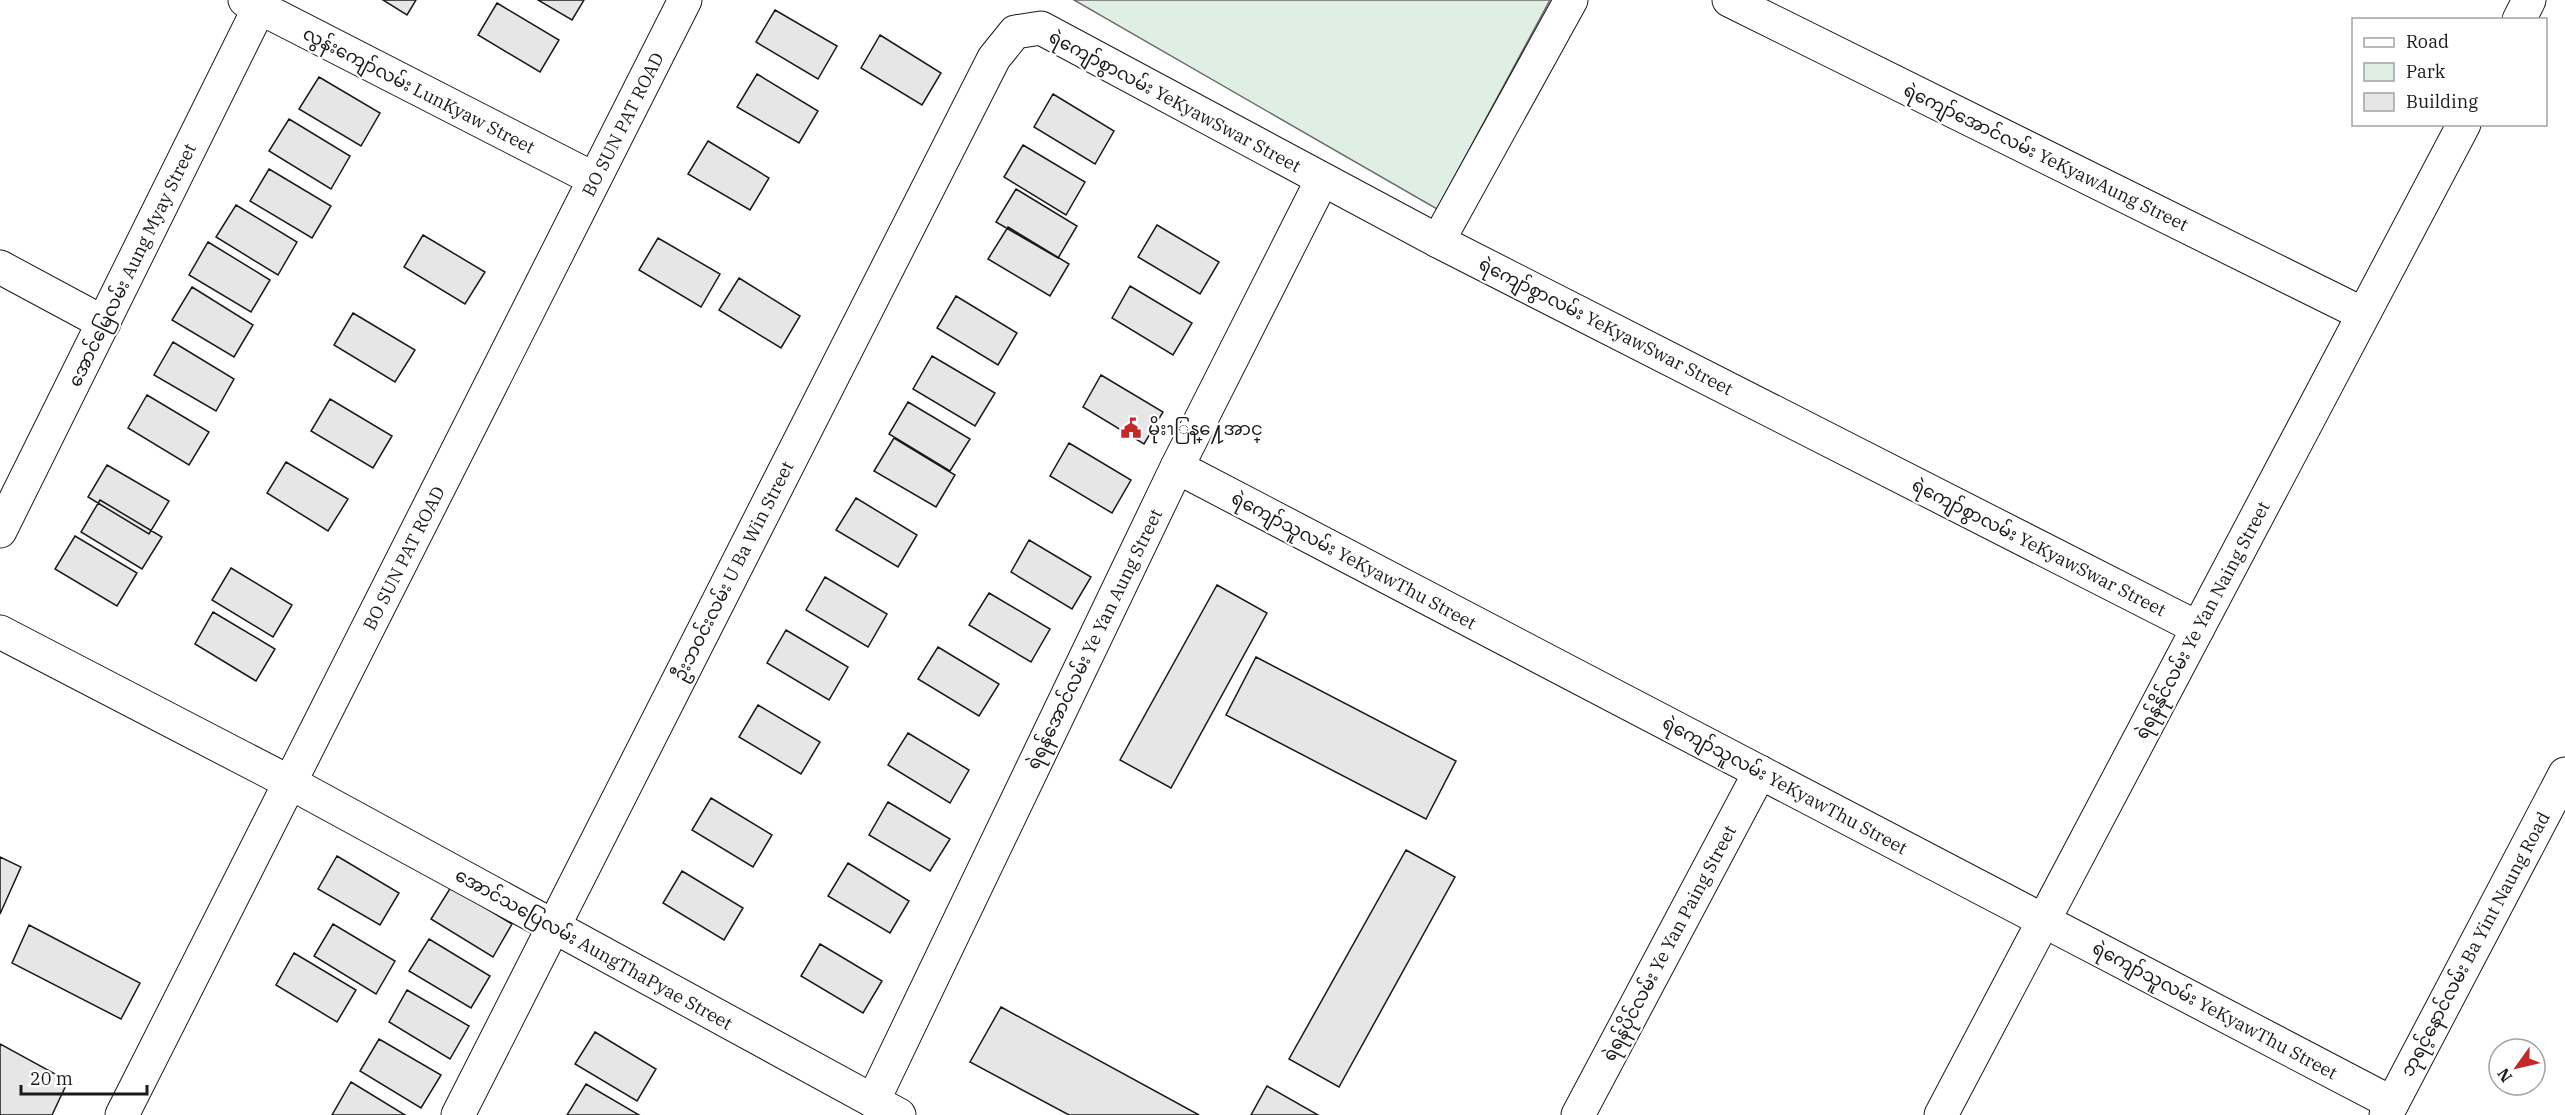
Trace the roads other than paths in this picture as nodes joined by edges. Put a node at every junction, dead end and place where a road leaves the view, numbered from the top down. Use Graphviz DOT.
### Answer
graph roads {
  1 [pos="685,0"];
  2 [pos="1571,0"];
  3 [pos="1729,0"];
  4 [pos="2529,0"];
  5 [pos="256,3"];
  6 [pos="2520,18"];
  7 [pos="1015,32"];
  8 [pos="2463,126"];
  9 [pos="594,179"];
  10 [pos="1322,180"];
  11 [pos="1438,241"];
  12 [pos="0,267"];
  13 [pos="2364,314"];
  14 [pos="104,323"];
  15 [pos="1177,467"];
  16 [pos="0,531"];
  17 [pos="2198,628"];
  18 [pos="0,632"];
  19 [pos="1760,772"];
  20 [pos="2565,774"];
  21 [pos="288,782"];
  22 [pos="2043,920"];
  23 [pos="552,926"];
  24 [pos="886,1108"];
  25 [pos="2389,1109"];
  26 [pos="122,1115"];
  27 [pos="458,1115"];
  28 [pos="1578,1115"];
  29 [pos="1941,1115"];
  1 -- 9 [label="street, BO SUN PAT ROAD"];
  2 -- 11 [label="street"];
  3 -- 13 [label="street, ရဲကျော်အောင်လမ်း YeKyawAung Street"];
  4 -- 6 [label="street"];
  5 -- 9 [label="street, လွန်းကျော်လမ်း LunKyaw Street"];
  5 -- 14 [label="street, အောင်မြေလမ်း Aung Myay Street"];
  7 -- 10 [label="street, ရဲကျော်စွာလမ်း YeKyawSwar Street"];
  7 -- 23 [label="street, ဦးဘဝင်းလမ်း U Ba Win Street"];
  8 -- 13 [label="street, ရဲရန်နိုင်လမ်း Ye Yan Naing Street"];
  9 -- 21 [label="street, BO SUN PAT ROAD"];
  10 -- 11 [label="street, ရဲကျော်စွာလမ်း YeKyawSwar Street"];
  10 -- 15 [label="street, ရဲရန်အောင်လမ်း Ye Yan Aung Street"];
  11 -- 17 [label="street, ရဲကျော်စွာလမ်း YeKyawSwar Street"];
  12 -- 14 [label="street"];
  13 -- 17 [label="street, ရဲရန်နိုင်လမ်း Ye Yan Naing Street"];
  14 -- 16 [label="street, အောင်မြေလမ်း Aung Myay Street"];
  15 -- 19 [label="street, ရဲကျော်သူလမ်း YeKyawThu Street"];
  15 -- 24 [label="street, ရဲရန်အောင်လမ်း Ye Yan Aung Street"];
  17 -- 22 [label="street, ရဲရန်နိုင်လမ်း Ye Yan Naing Street"];
  18 -- 21 [label="street, အောင်သပြေလမ်း AungThaPyae Street"];
  19 -- 22 [label="street, ရဲကျော်သူလမ်း YeKyawThu Street"];
  19 -- 28 [label="street, ရဲရန်ပိုင်လမ်း Ye Yan Paing Street"];
  20 -- 25 [label="street, ဘုရင့်နောင်လမ်း Ba Yint Naung Road"];
  21 -- 23 [label="street, အောင်သပြေလမ်း AungThaPyae Street"];
  21 -- 26 [label="street, BO SUN PAT ROAD"];
  22 -- 25 [label="street, ရဲကျော်သူလမ်း YeKyawThu Street"];
  22 -- 29 [label="street, ရဲရန်နိုင်လမ်း Ye Yan Naing Street"];
  23 -- 24 [label="street, အောင်သပြေလမ်း AungThaPyae Street"];
  23 -- 27 [label="street, ဦးဘဝင်းလမ်း U Ba Win Street"];
}
